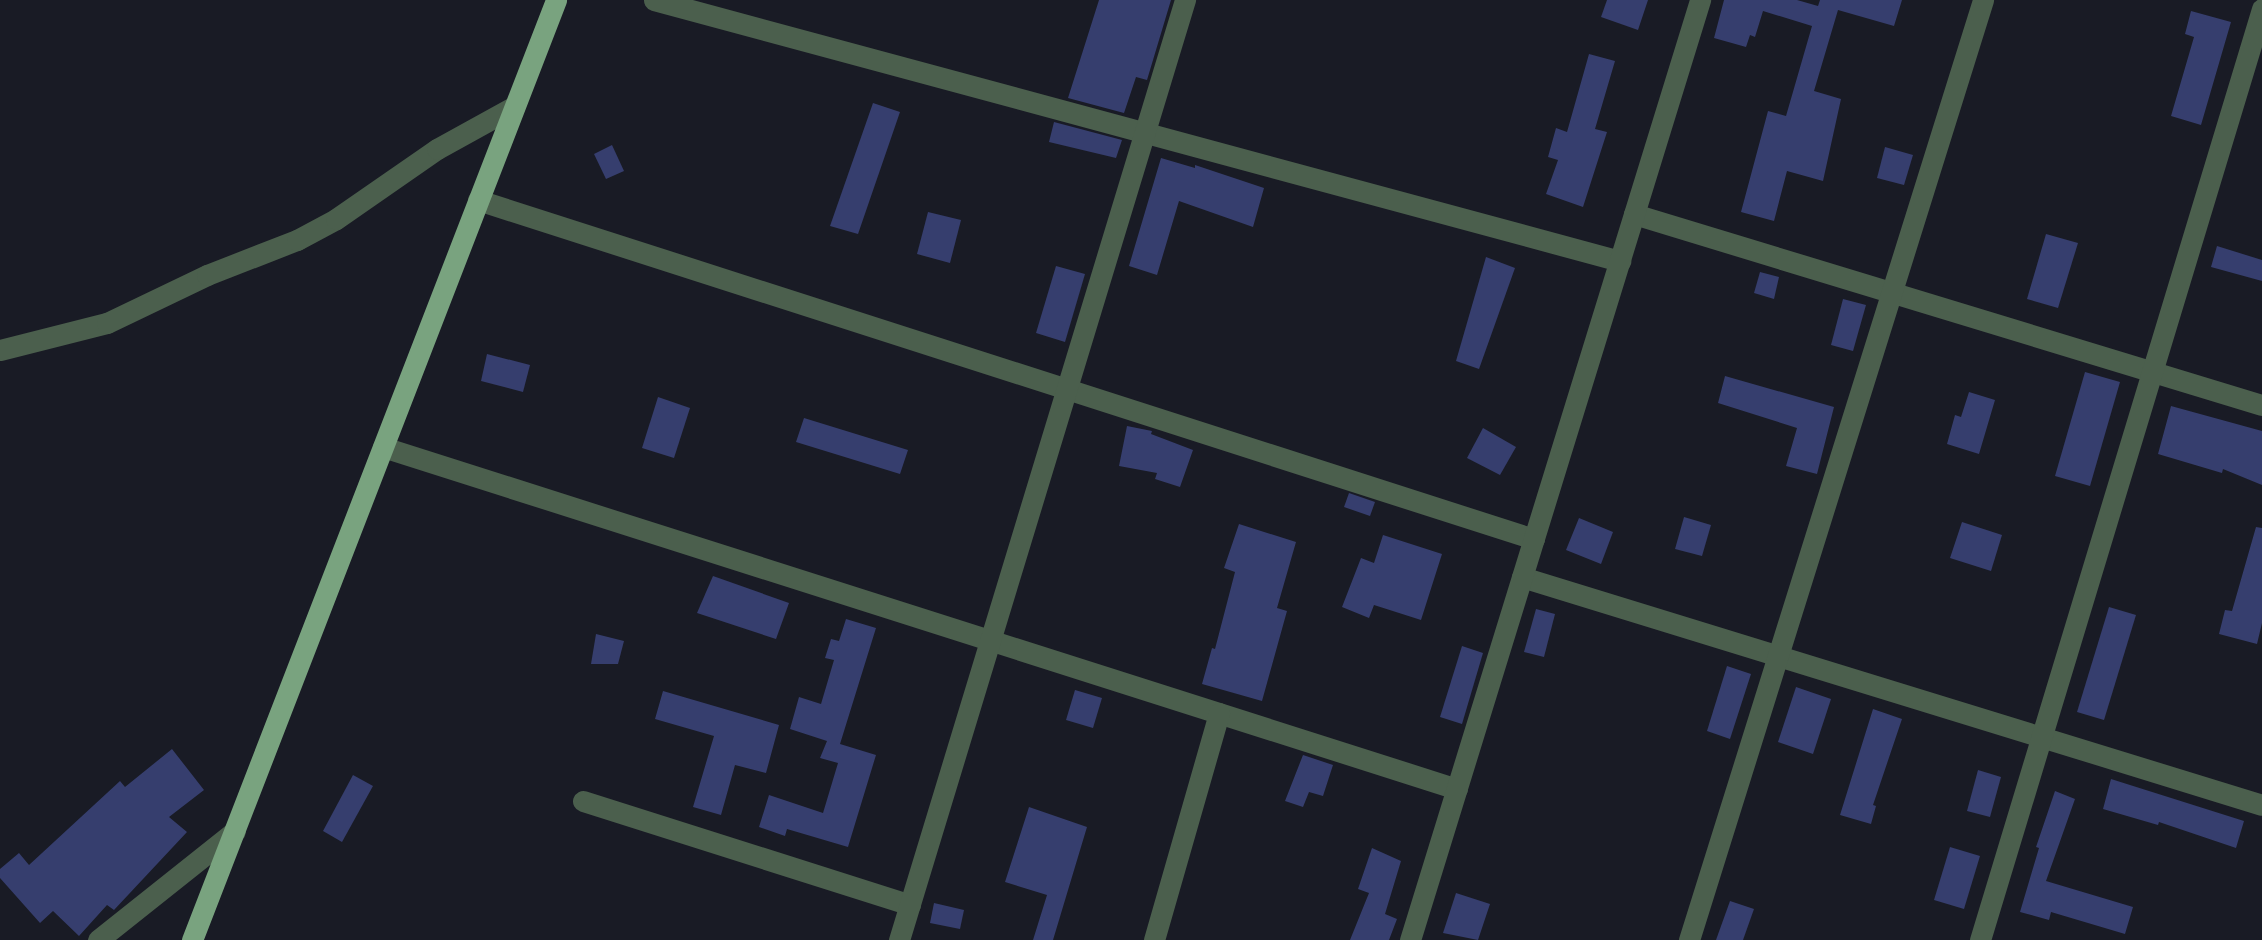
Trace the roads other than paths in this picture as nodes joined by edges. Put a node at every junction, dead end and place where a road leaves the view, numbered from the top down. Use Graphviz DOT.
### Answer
graph roads {
  1 [pos="556,0"];
  2 [pos="654,0"];
  3 [pos="1185,0"];
  4 [pos="1700,0"];
  5 [pos="1983,0"];
  6 [pos="2262,9"];
  7 [pos="513,107"];
  8 [pos="1145,133"];
  9 [pos="478,200"];
  10 [pos="1634,214"];
  11 [pos="1620,261"];
  12 [pos="1892,292"];
  13 [pos="0,350"];
  14 [pos="2152,371"];
  15 [pos="1067,389"];
  16 [pos="2262,405"];
  17 [pos="383,447"];
  18 [pos="1534,538"];
  19 [pos="1522,577"];
  20 [pos="990,640"];
  21 [pos="1778,656"];
  22 [pos="1219,713"];
  23 [pos="2041,737"];
  24 [pos="1457,789"];
  25 [pos="583,801"];
  26 [pos="2262,805"];
  27 [pos="235,831"];
  28 [pos="910,905"];
  29 [pos="98,940"];
  30 [pos="192,940"];
  31 [pos="899,940"];
  32 [pos="1154,940"];
  33 [pos="1410,940"];
  34 [pos="1689,940"];
  35 [pos="1980,940"];
  1 -- 7 [label="main road"];
  2 -- 8 [label="street"];
  3 -- 8 [label="street"];
  4 -- 10 [label="street"];
  5 -- 12 [label="street"];
  6 -- 14 [label="street"];
  7 -- 9 [label="main road"];
  7 -- 13 [label="street"];
  8 -- 11 [label="street"];
  8 -- 15 [label="street"];
  9 -- 15 [label="street"];
  9 -- 17 [label="main road"];
  10 -- 11 [label="street"];
  10 -- 12 [label="street"];
  11 -- 18 [label="street"];
  12 -- 14 [label="street"];
  12 -- 21 [label="street"];
  14 -- 16 [label="street"];
  14 -- 23 [label="street"];
  15 -- 18 [label="street"];
  15 -- 20 [label="street"];
  17 -- 20 [label="street"];
  17 -- 27 [label="main road"];
  18 -- 19 [label="street"];
  19 -- 21 [label="street"];
  19 -- 24 [label="street"];
  20 -- 22 [label="street"];
  20 -- 28 [label="street"];
  21 -- 23 [label="street"];
  21 -- 34 [label="street"];
  22 -- 24 [label="street"];
  22 -- 32 [label="street"];
  23 -- 26 [label="street"];
  23 -- 35 [label="street"];
  24 -- 33 [label="street"];
  25 -- 28 [label="street"];
  27 -- 29 [label="street"];
  27 -- 30 [label="main road"];
  28 -- 31 [label="street"];
}
